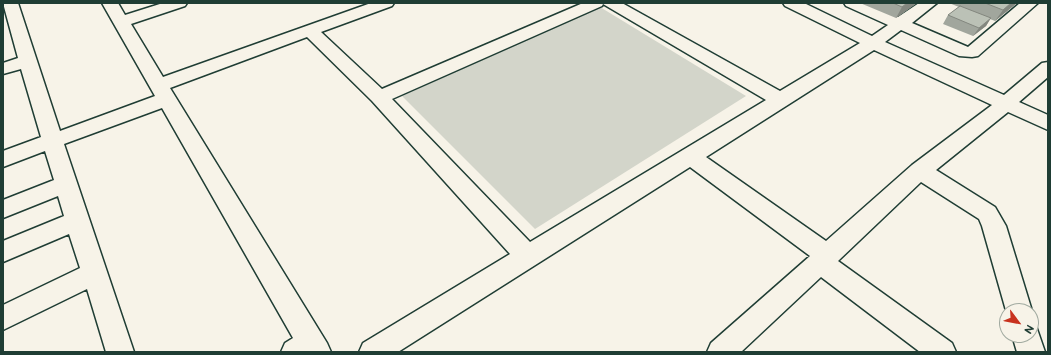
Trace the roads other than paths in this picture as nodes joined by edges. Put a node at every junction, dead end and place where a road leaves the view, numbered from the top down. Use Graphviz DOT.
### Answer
graph roads {
  1 [pos="110,3"];
  2 [pos="179,3"];
  3 [pos="386,3"];
  4 [pos="596,3"];
  5 [pos="610,3"];
  6 [pos="791,3"];
  7 [pos="852,3"];
  8 [pos="929,3"];
  9 [pos="1030,3"];
  10 [pos="9,16"];
  11 [pos="120,22"];
  12 [pos="900,24"];
  13 [pos="309,30"];
  14 [pos="873,43"];
  15 [pos="27,61"];
  16 [pos="1048,67"];
  17 [pos="3,69"];
  18 [pos="163,92"];
  19 [pos="379,97"];
  20 [pos="781,100"];
  21 [pos="1007,103"];
  22 [pos="1048,123"];
  23 [pos="53,141"];
  24 [pos="690,156"];
  25 [pos="3,159"];
  26 [pos="920,170"];
  27 [pos="66,184"];
  28 [pos="3,209"];
  29 [pos="77,220"];
  30 [pos="3,252"];
  31 [pos="528,257"];
  32 [pos="824,259"];
  33 [pos="95,274"];
  34 [pos="1017,303"];
  35 [pos="3,318"];
  36 [pos="307,349"];
  37 [pos="120,352"];
  38 [pos="373,352"];
  39 [pos="721,352"];
  40 [pos="942,352"];
  1 -- 11 [label="street"];
  2 -- 11 [label="street"];
  3 -- 13 [label="street"];
  4 -- 19 [label="street"];
  5 -- 20 [label="street"];
  6 -- 14 [label="street"];
  7 -- 12 [label="street"];
  8 -- 12 [label="street"];
  9 -- 12 [label="street"];
  10 -- 15 [label="street"];
  11 -- 18 [label="street"];
  12 -- 14 [label="street"];
  13 -- 18 [label="street"];
  13 -- 19 [label="street"];
  14 -- 20 [label="street"];
  14 -- 21 [label="street"];
  15 -- 17 [label="street"];
  15 -- 23 [label="street"];
  16 -- 21 [label="street"];
  18 -- 23 [label="street"];
  18 -- 36 [label="street"];
  19 -- 31 [label="street"];
  20 -- 24 [label="street"];
  21 -- 22 [label="street"];
  21 -- 26 [label="street"];
  23 -- 25 [label="street"];
  23 -- 27 [label="street"];
  24 -- 31 [label="street"];
  24 -- 32 [label="street"];
  26 -- 32 [label="street"];
  26 -- 34 [label="street"];
  27 -- 28 [label="street"];
  27 -- 29 [label="street"];
  29 -- 30 [label="street"];
  29 -- 33 [label="street"];
  31 -- 38 [label="street"];
  32 -- 39 [label="street"];
  32 -- 40 [label="street"];
  33 -- 35 [label="street"];
  33 -- 37 [label="street"];
}
